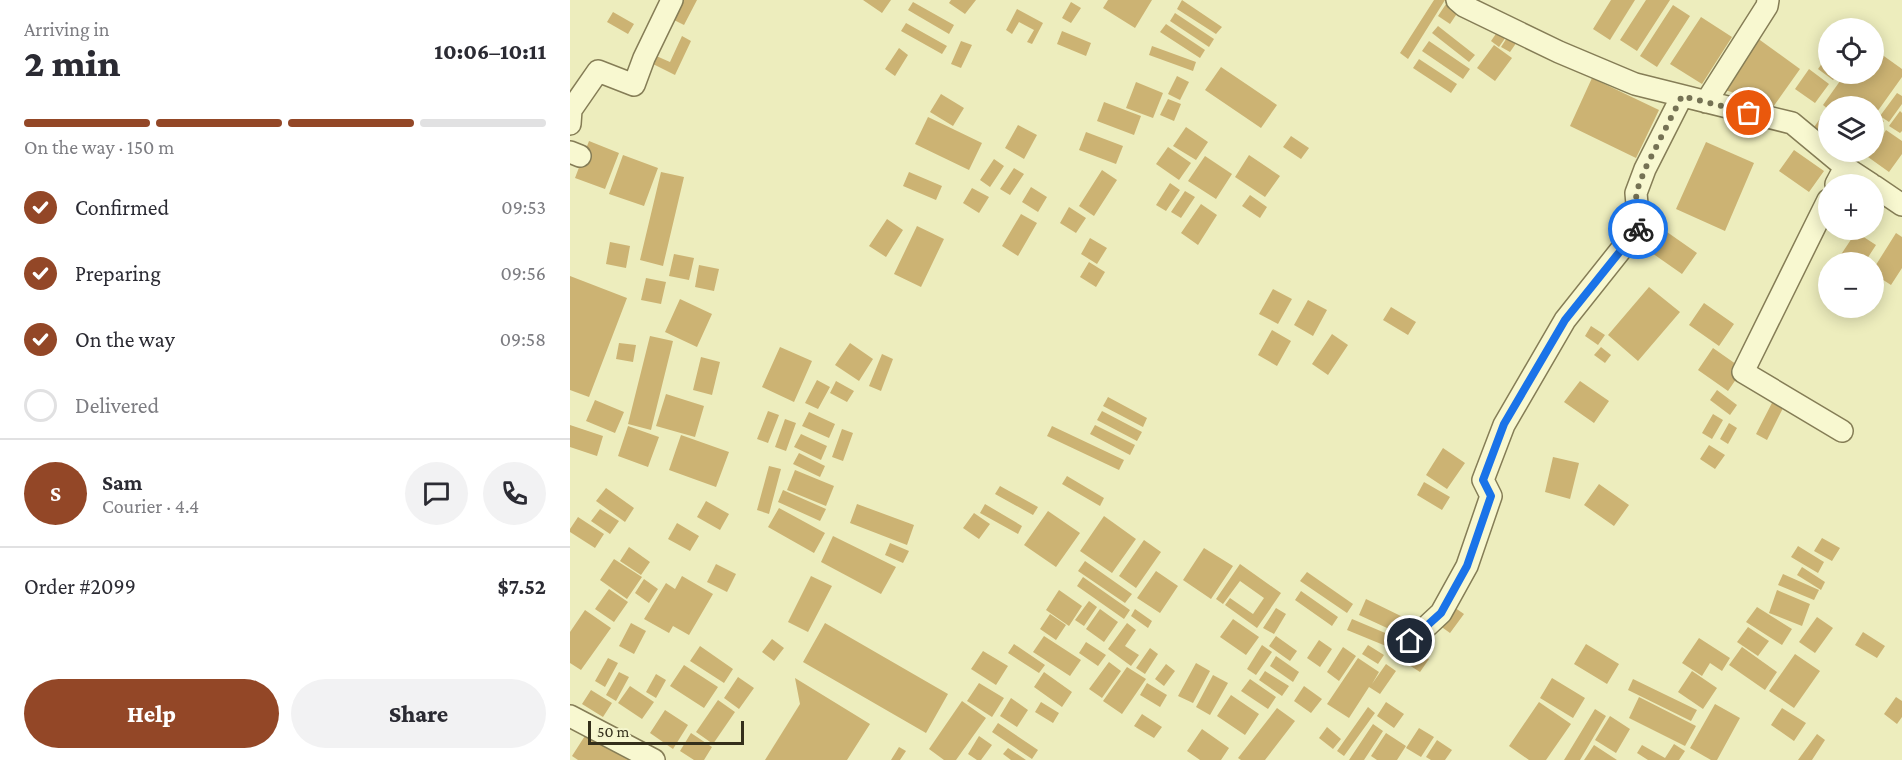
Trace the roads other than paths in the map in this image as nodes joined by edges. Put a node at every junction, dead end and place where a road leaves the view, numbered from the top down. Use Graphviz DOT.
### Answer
graph roads {
  1 [pos="672,0"];
  2 [pos="1457,0"];
  3 [pos="1768,0"];
  4 [pos="1682,96"];
  5 [pos="1706,102"];
  6 [pos="570,123"];
  7 [pos="1839,174"];
  8 [pos="1884,193"];
  9 [pos="1902,205"];
  10 [pos="1818,220"];
  11 [pos="1842,431"];
  12 [pos="1410,641"];
  13 [pos="570,716"];
  14 [pos="654,760"];
  1 -- 6 [label="street"];
  2 -- 4 [label="street"];
  3 -- 5 [label="street"];
  4 -- 5 [label="street"];
  4 -- 12 [label="street"];
  5 -- 7 [label="street"];
  8 -- 9 [label="street"];
  10 -- 11 [label="street"];
  13 -- 14 [label="street"];
}
